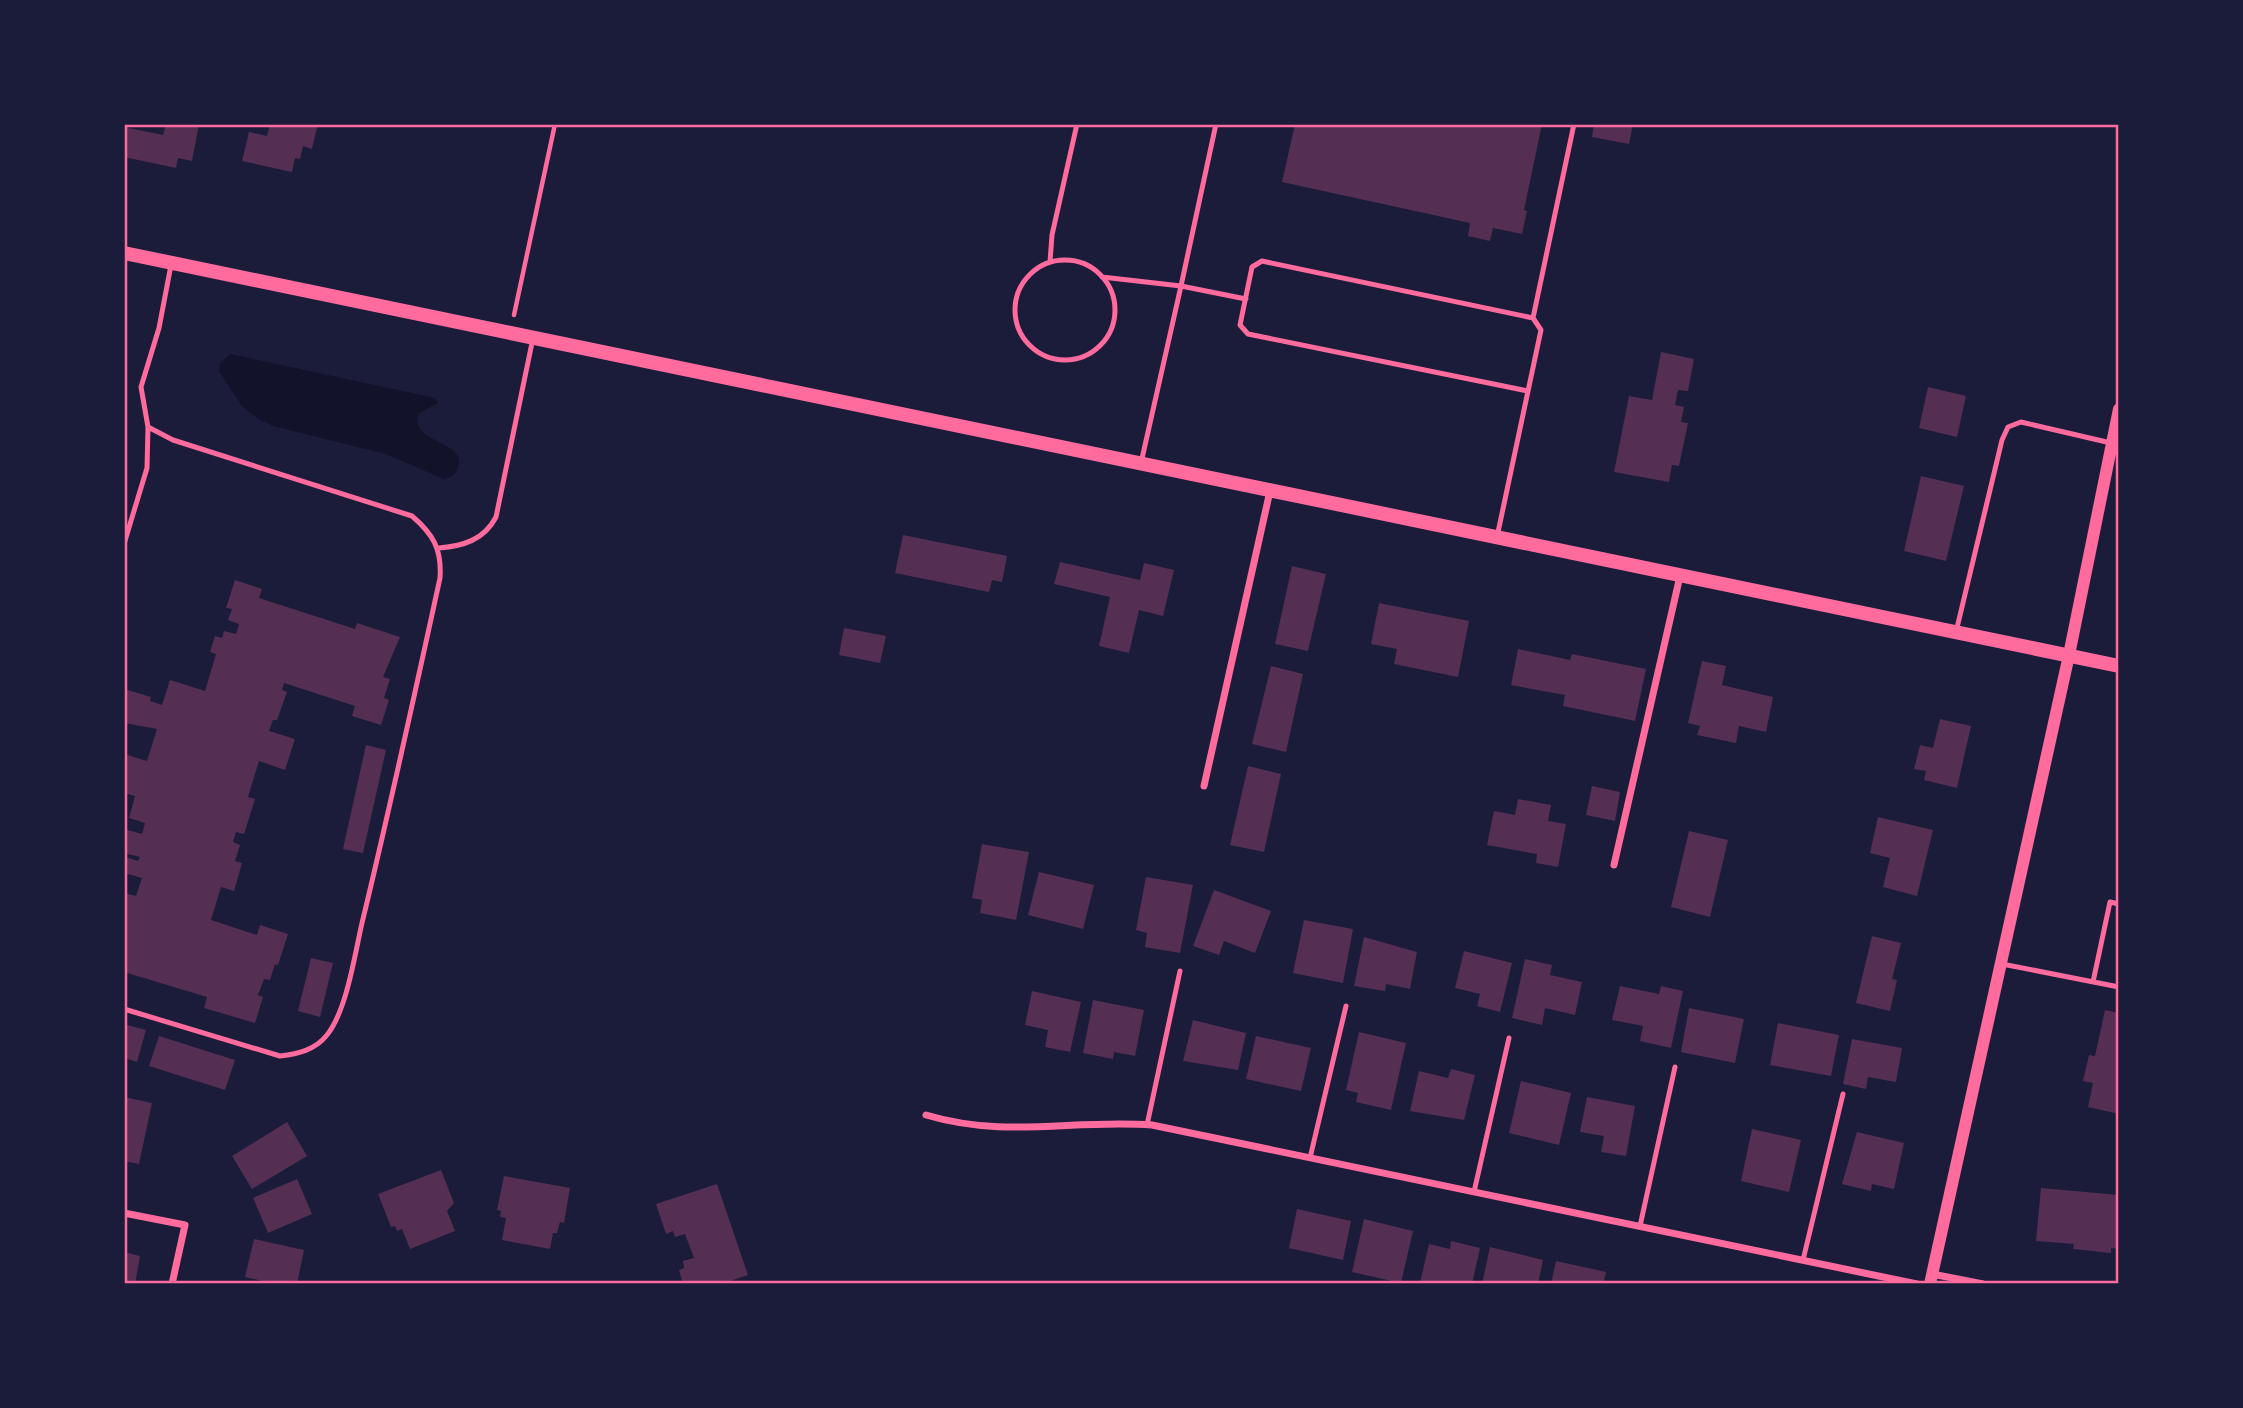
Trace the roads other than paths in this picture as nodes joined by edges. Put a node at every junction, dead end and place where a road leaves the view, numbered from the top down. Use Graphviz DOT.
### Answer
graph roads {
  1 [pos="1077,124"];
  2 [pos="1216,124"];
  3 [pos="1574,124"];
  4 [pos="124,253"];
  5 [pos="171,262"];
  6 [pos="1050,262"];
  7 [pos="1102,277"];
  8 [pos="1181,285"];
  9 [pos="1246,299"];
  10 [pos="1534,318"];
  11 [pos="533,337"];
  12 [pos="1528,391"];
  13 [pos="2119,409"];
  14 [pos="148,427"];
  15 [pos="2111,443"];
  16 [pos="1141,463"];
  17 [pos="1270,490"];
  18 [pos="1497,537"];
  19 [pos="124,544"];
  20 [pos="439,548"];
  21 [pos="1680,575"];
  22 [pos="1956,632"];
  23 [pos="2068,655"];
  24 [pos="2119,666"];
  25 [pos="1204,786"];
  26 [pos="1614,865"];
  27 [pos="2119,904"];
  28 [pos="2000,964"];
  29 [pos="1180,971"];
  30 [pos="2093,982"];
  31 [pos="2119,987"];
  32 [pos="1346,1006"];
  33 [pos="124,1009"];
  34 [pos="1509,1038"];
  35 [pos="1675,1067"];
  36 [pos="1843,1094"];
  37 [pos="926,1115"];
  38 [pos="1147,1125"];
  39 [pos="1310,1158"];
  40 [pos="1474,1192"];
  41 [pos="124,1213"];
  42 [pos="1640,1226"];
  43 [pos="1803,1260"];
  44 [pos="1931,1279"];
  45 [pos="172,1284"];
  46 [pos="1917,1284"];
  47 [pos="1983,1284"];
  1 -- 6 [label="lane"];
  2 -- 8 [label="lane"];
  3 -- 10 [label="lane"];
  4 -- 5 [label="main road"];
  5 -- 11 [label="main road"];
  5 -- 14 [label="lane"];
  6 -- 7 [label="lane"];
  6 -- 7 [label="lane"];
  7 -- 8 [label="lane"];
  8 -- 9 [label="lane"];
  8 -- 16 [label="lane"];
  9 -- 10 [label="lane"];
  9 -- 12 [label="lane"];
  10 -- 12 [label="lane"];
  11 -- 16 [label="main road"];
  11 -- 20 [label="lane"];
  12 -- 18 [label="lane"];
  13 -- 15 [label="street"];
  14 -- 19 [label="lane"];
  14 -- 20 [label="lane"];
  15 -- 22 [label="lane"];
  15 -- 23 [label="street"];
  16 -- 17 [label="main road"];
  17 -- 18 [label="main road"];
  17 -- 25 [label="street"];
  18 -- 21 [label="main road"];
  20 -- 33 [label="lane"];
  21 -- 22 [label="main road"];
  21 -- 26 [label="street"];
  22 -- 23 [label="main road"];
  23 -- 24 [label="main road"];
  23 -- 28 [label="street"];
  27 -- 30 [label="lane"];
  28 -- 30 [label="lane"];
  28 -- 44 [label="street"];
  29 -- 38 [label="lane"];
  30 -- 31 [label="lane"];
  32 -- 39 [label="lane"];
  34 -- 40 [label="lane"];
  35 -- 42 [label="lane"];
  36 -- 43 [label="lane"];
  37 -- 38 [label="street"];
  38 -- 39 [label="street"];
  39 -- 40 [label="street"];
  40 -- 42 [label="street"];
  41 -- 45 [label="street"];
  42 -- 43 [label="street"];
  43 -- 46 [label="street"];
  44 -- 47 [label="street"];
}
